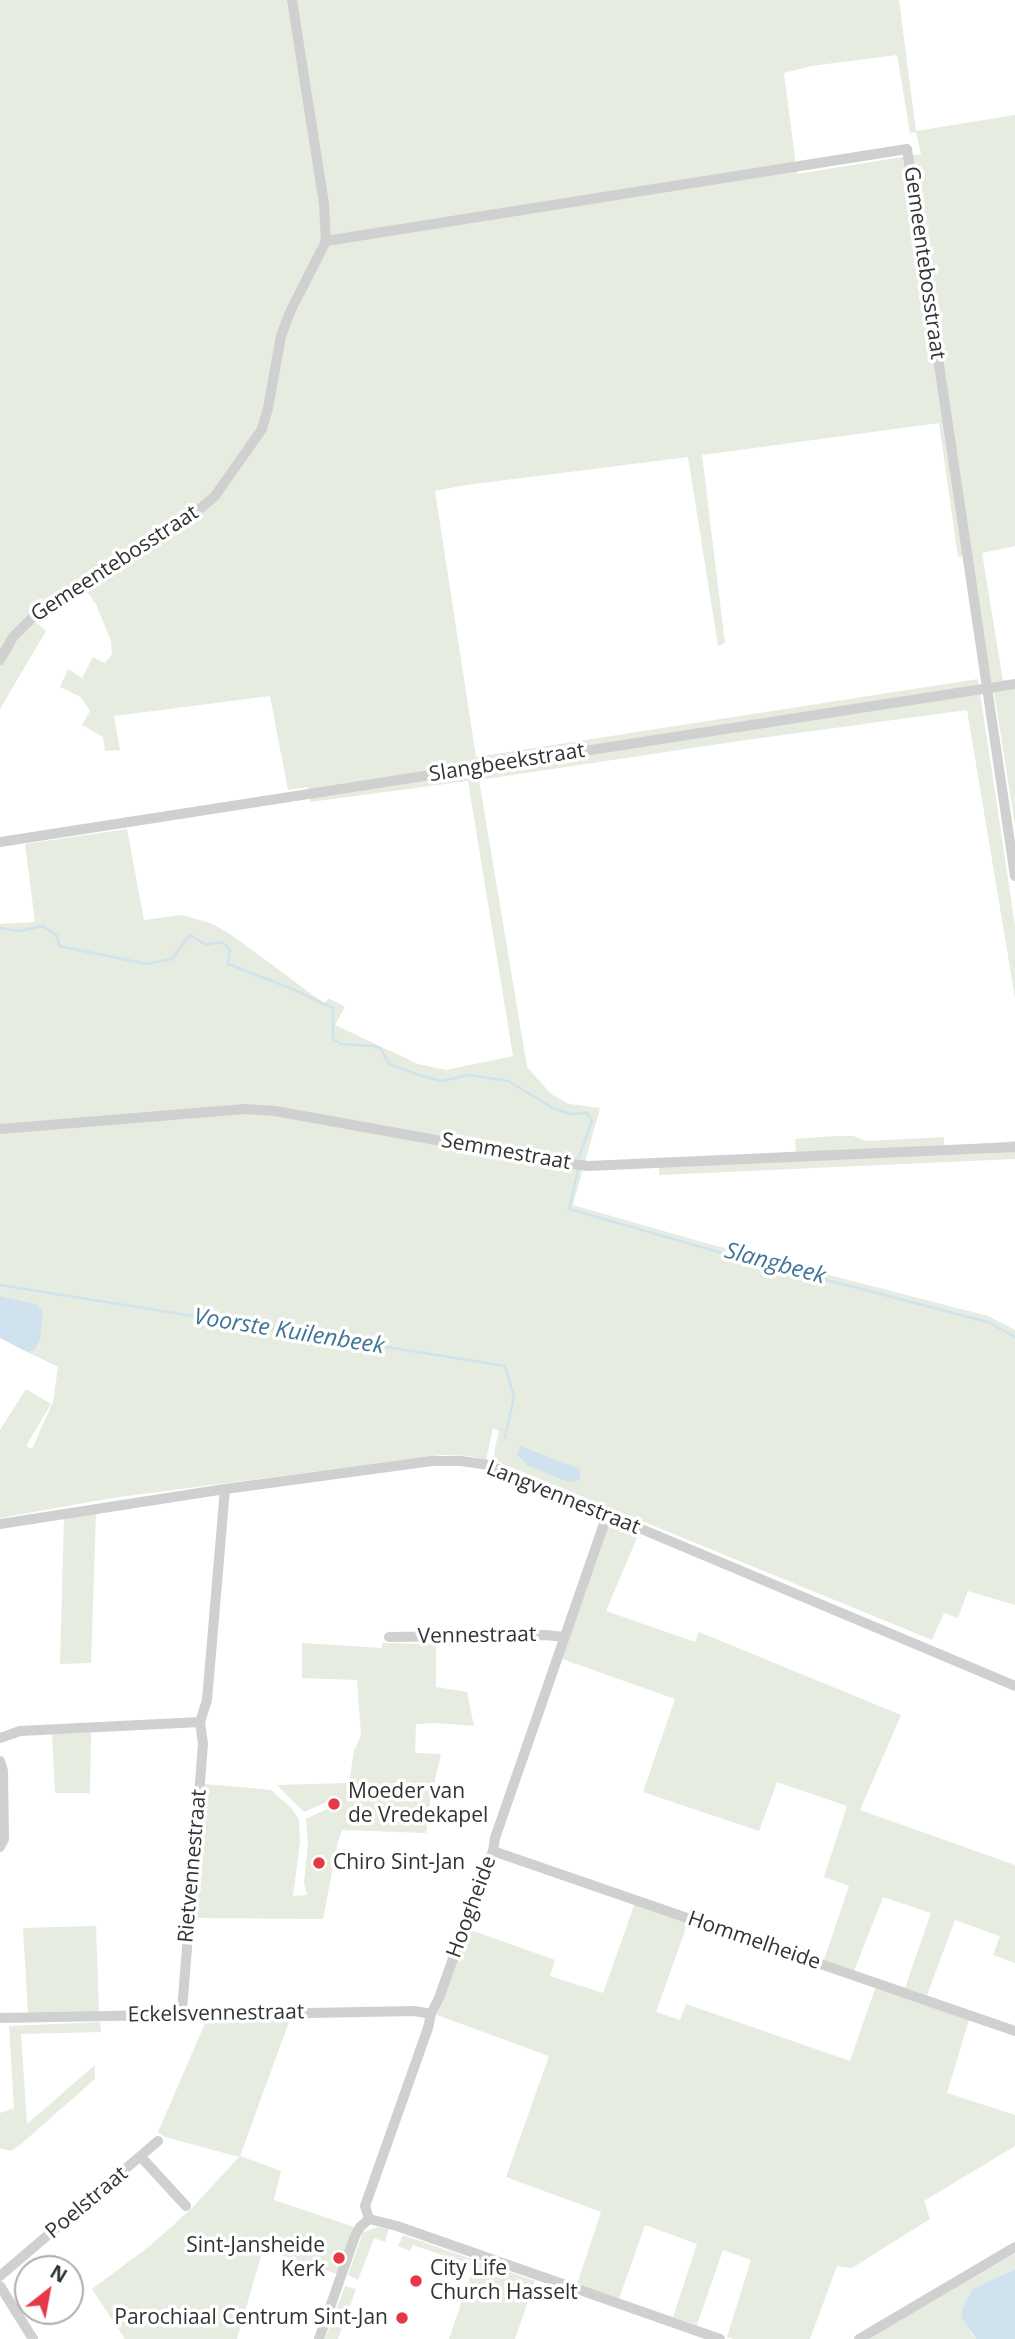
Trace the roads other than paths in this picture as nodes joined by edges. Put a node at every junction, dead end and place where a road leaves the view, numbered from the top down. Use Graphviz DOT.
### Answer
graph roads {
  1 [pos="292,0"];
  2 [pos="326,241"];
  3 [pos="0,660"];
  4 [pos="1015,684"];
  5 [pos="987,688"];
  6 [pos="0,842"];
  7 [pos="1015,876"];
  8 [pos="0,1129"];
  9 [pos="1015,1147"];
  10 [pos="225,1489"];
  11 [pos="607,1515"];
  12 [pos="0,1524"];
  13 [pos="389,1637"];
  14 [pos="565,1637"];
  15 [pos="1015,1686"];
  16 [pos="200,1722"];
  17 [pos="0,1738"];
  18 [pos="0,1761"];
  19 [pos="0,1847"];
  20 [pos="494,1851"];
  21 [pos="182,2011"];
  22 [pos="430,2014"];
  23 [pos="0,2018"];
  24 [pos="1015,2031"];
  25 [pos="158,2141"];
  26 [pos="141,2157"];
  27 [pos="186,2206"];
  28 [pos="369,2219"];
  29 [pos="1015,2248"];
  30 [pos="0,2276"];
  31 [pos="0,2286"];
  32 [pos="33,2339"];
  33 [pos="319,2339"];
  34 [pos="720,2339"];
  35 [pos="859,2339"];
  1 -- 2 [label="street, Gemeentebosstraat"];
  2 -- 3 [label="street, Gemeentebosstraat"];
  2 -- 5 [label="street, Gemeentebosstraat"];
  4 -- 5 [label="street, Slangbeekstraat"];
  5 -- 6 [label="street, Slangbeekstraat"];
  5 -- 7 [label="street, Gemeentebosstraat"];
  8 -- 9 [label="street, Semmestraat"];
  10 -- 11 [label="street, Langvennestraat"];
  10 -- 12 [label="street, Langvennestraat"];
  10 -- 16 [label="street, Rietvennestraat"];
  11 -- 14 [label="street, Hoogheide"];
  11 -- 15 [label="street, Langvennestraat"];
  13 -- 14 [label="street, Vennestraat"];
  14 -- 20 [label="street, Hoogheide"];
  16 -- 17 [label="street"];
  16 -- 21 [label="street, Rietvennestraat"];
  18 -- 19 [label="street"];
  20 -- 22 [label="street, Hoogheide"];
  20 -- 24 [label="street, Hommelheide"];
  21 -- 22 [label="street, Eckelsvennestraat"];
  21 -- 23 [label="street, Eckelsvennestraat"];
  22 -- 28 [label="street, Hoogheide"];
  25 -- 26 [label="street, Poelstraat"];
  26 -- 27 [label="street, Poelstraat"];
  26 -- 30 [label="street, Poelstraat"];
  28 -- 33 [label="street"];
  28 -- 34 [label="street"];
  29 -- 35 [label="street"];
  31 -- 32 [label="street"];
}
